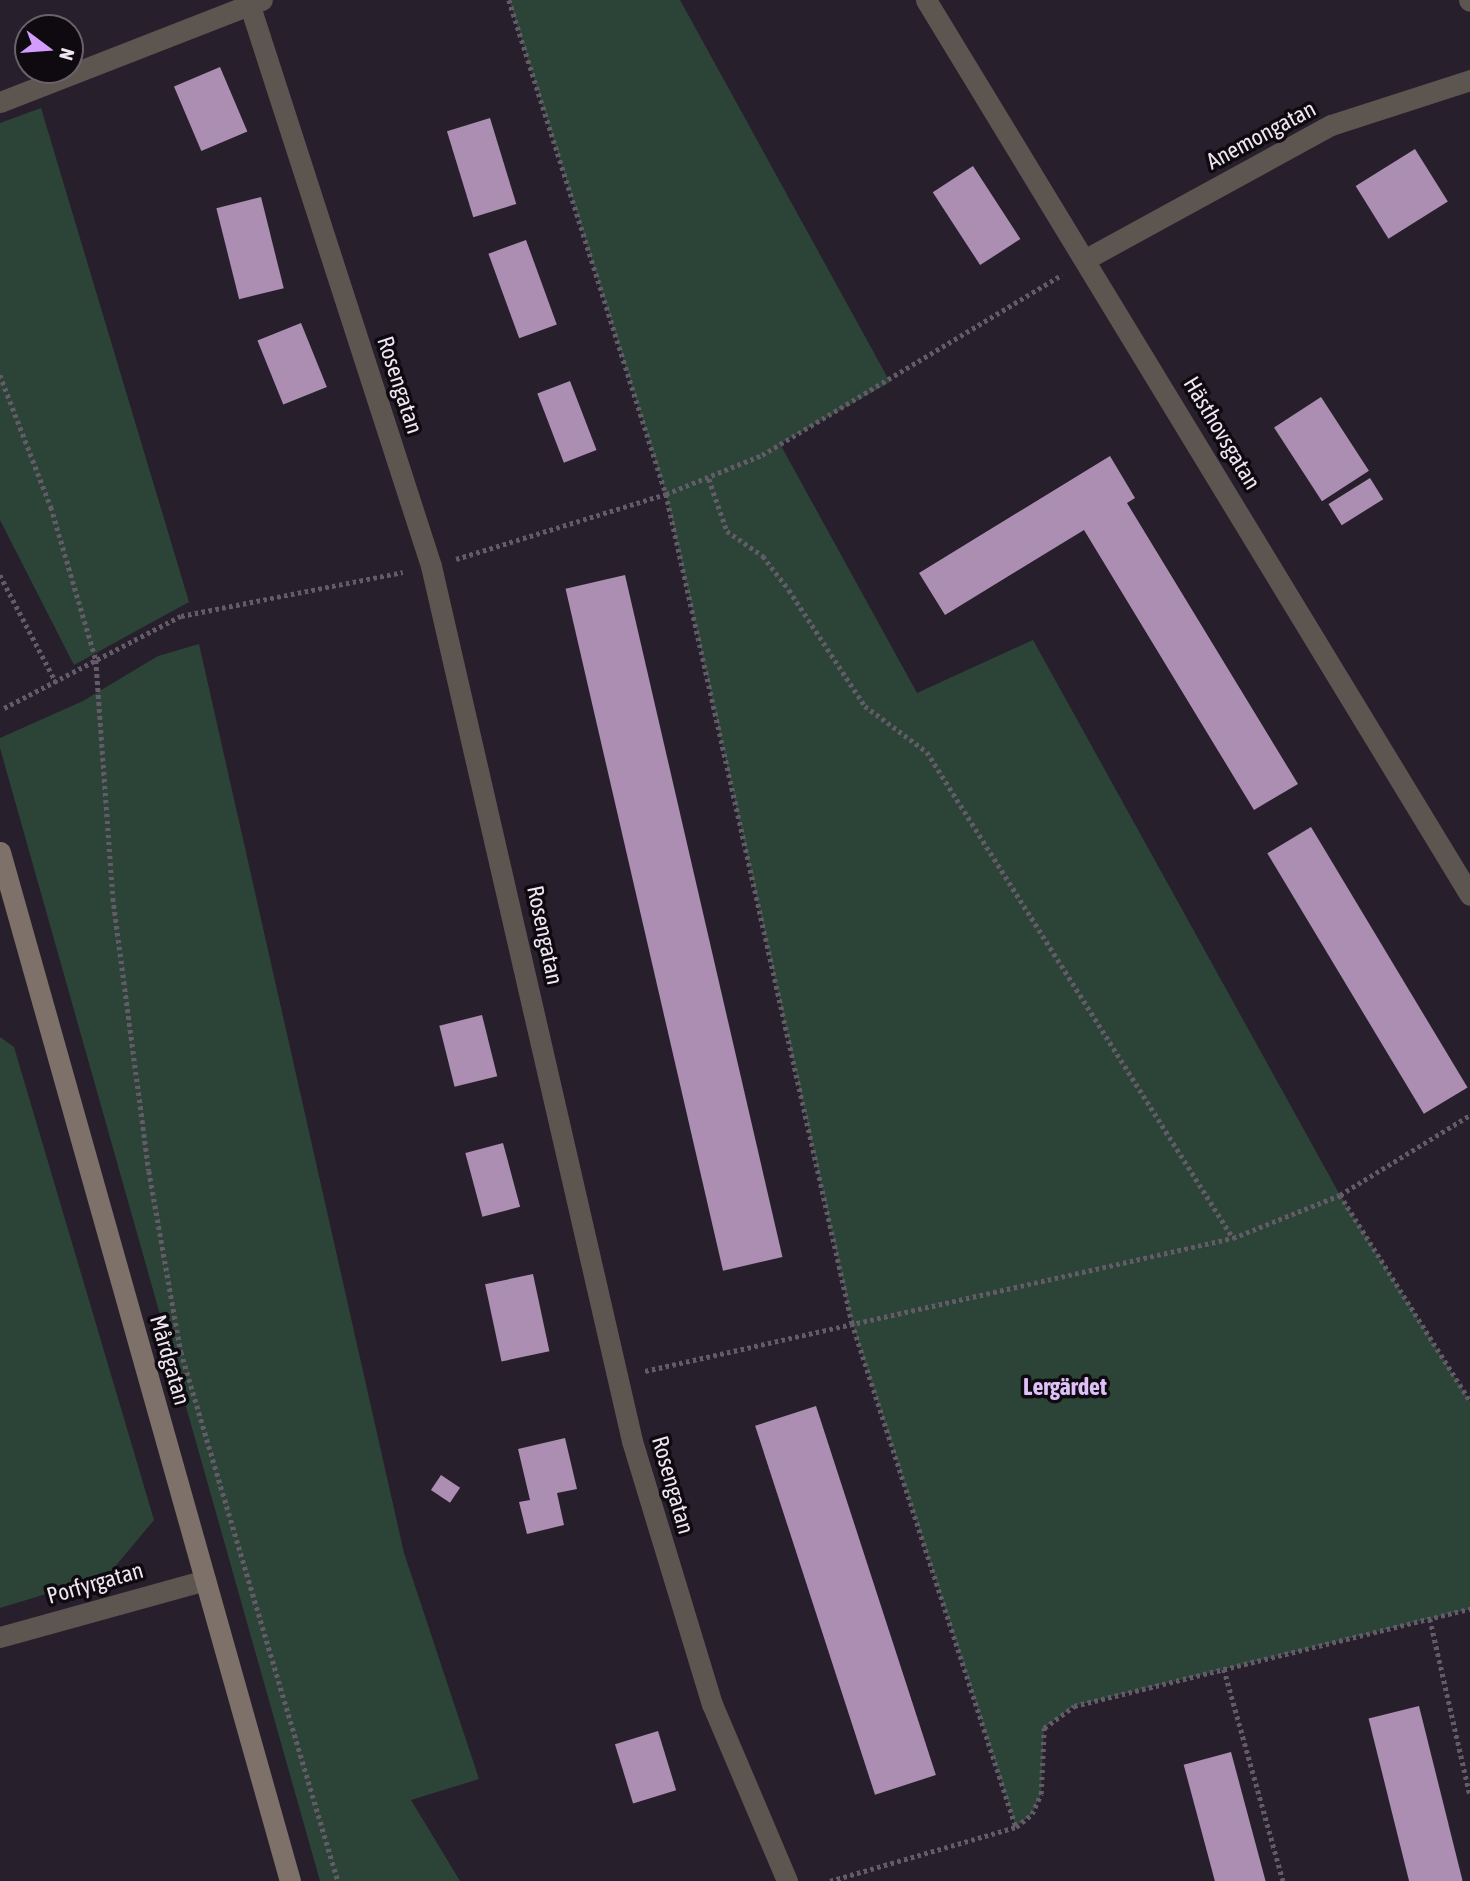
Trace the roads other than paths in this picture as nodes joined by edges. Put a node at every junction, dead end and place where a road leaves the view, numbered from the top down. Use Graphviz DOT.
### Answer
graph roads {
  1 [pos="926,0"];
  2 [pos="253,2"];
  3 [pos="1470,80"];
  4 [pos="0,102"];
  5 [pos="1086,260"];
  6 [pos="0,852"];
  7 [pos="1470,895"];
  8 [pos="205,1580"];
  9 [pos="0,1637"];
  10 [pos="290,1881"];
  11 [pos="787,1881"];
  1 -- 5 [label="street, Hästhovsgatan"];
  2 -- 4 [label="street"];
  2 -- 11 [label="street, Rosengatan"];
  3 -- 5 [label="street, Anemongatan"];
  5 -- 7 [label="street, Hästhovsgatan"];
  6 -- 8 [label="street, Mårdgatan"];
  8 -- 9 [label="street, Porfyrgatan"];
  8 -- 10 [label="street, Mårdgatan"];
}
